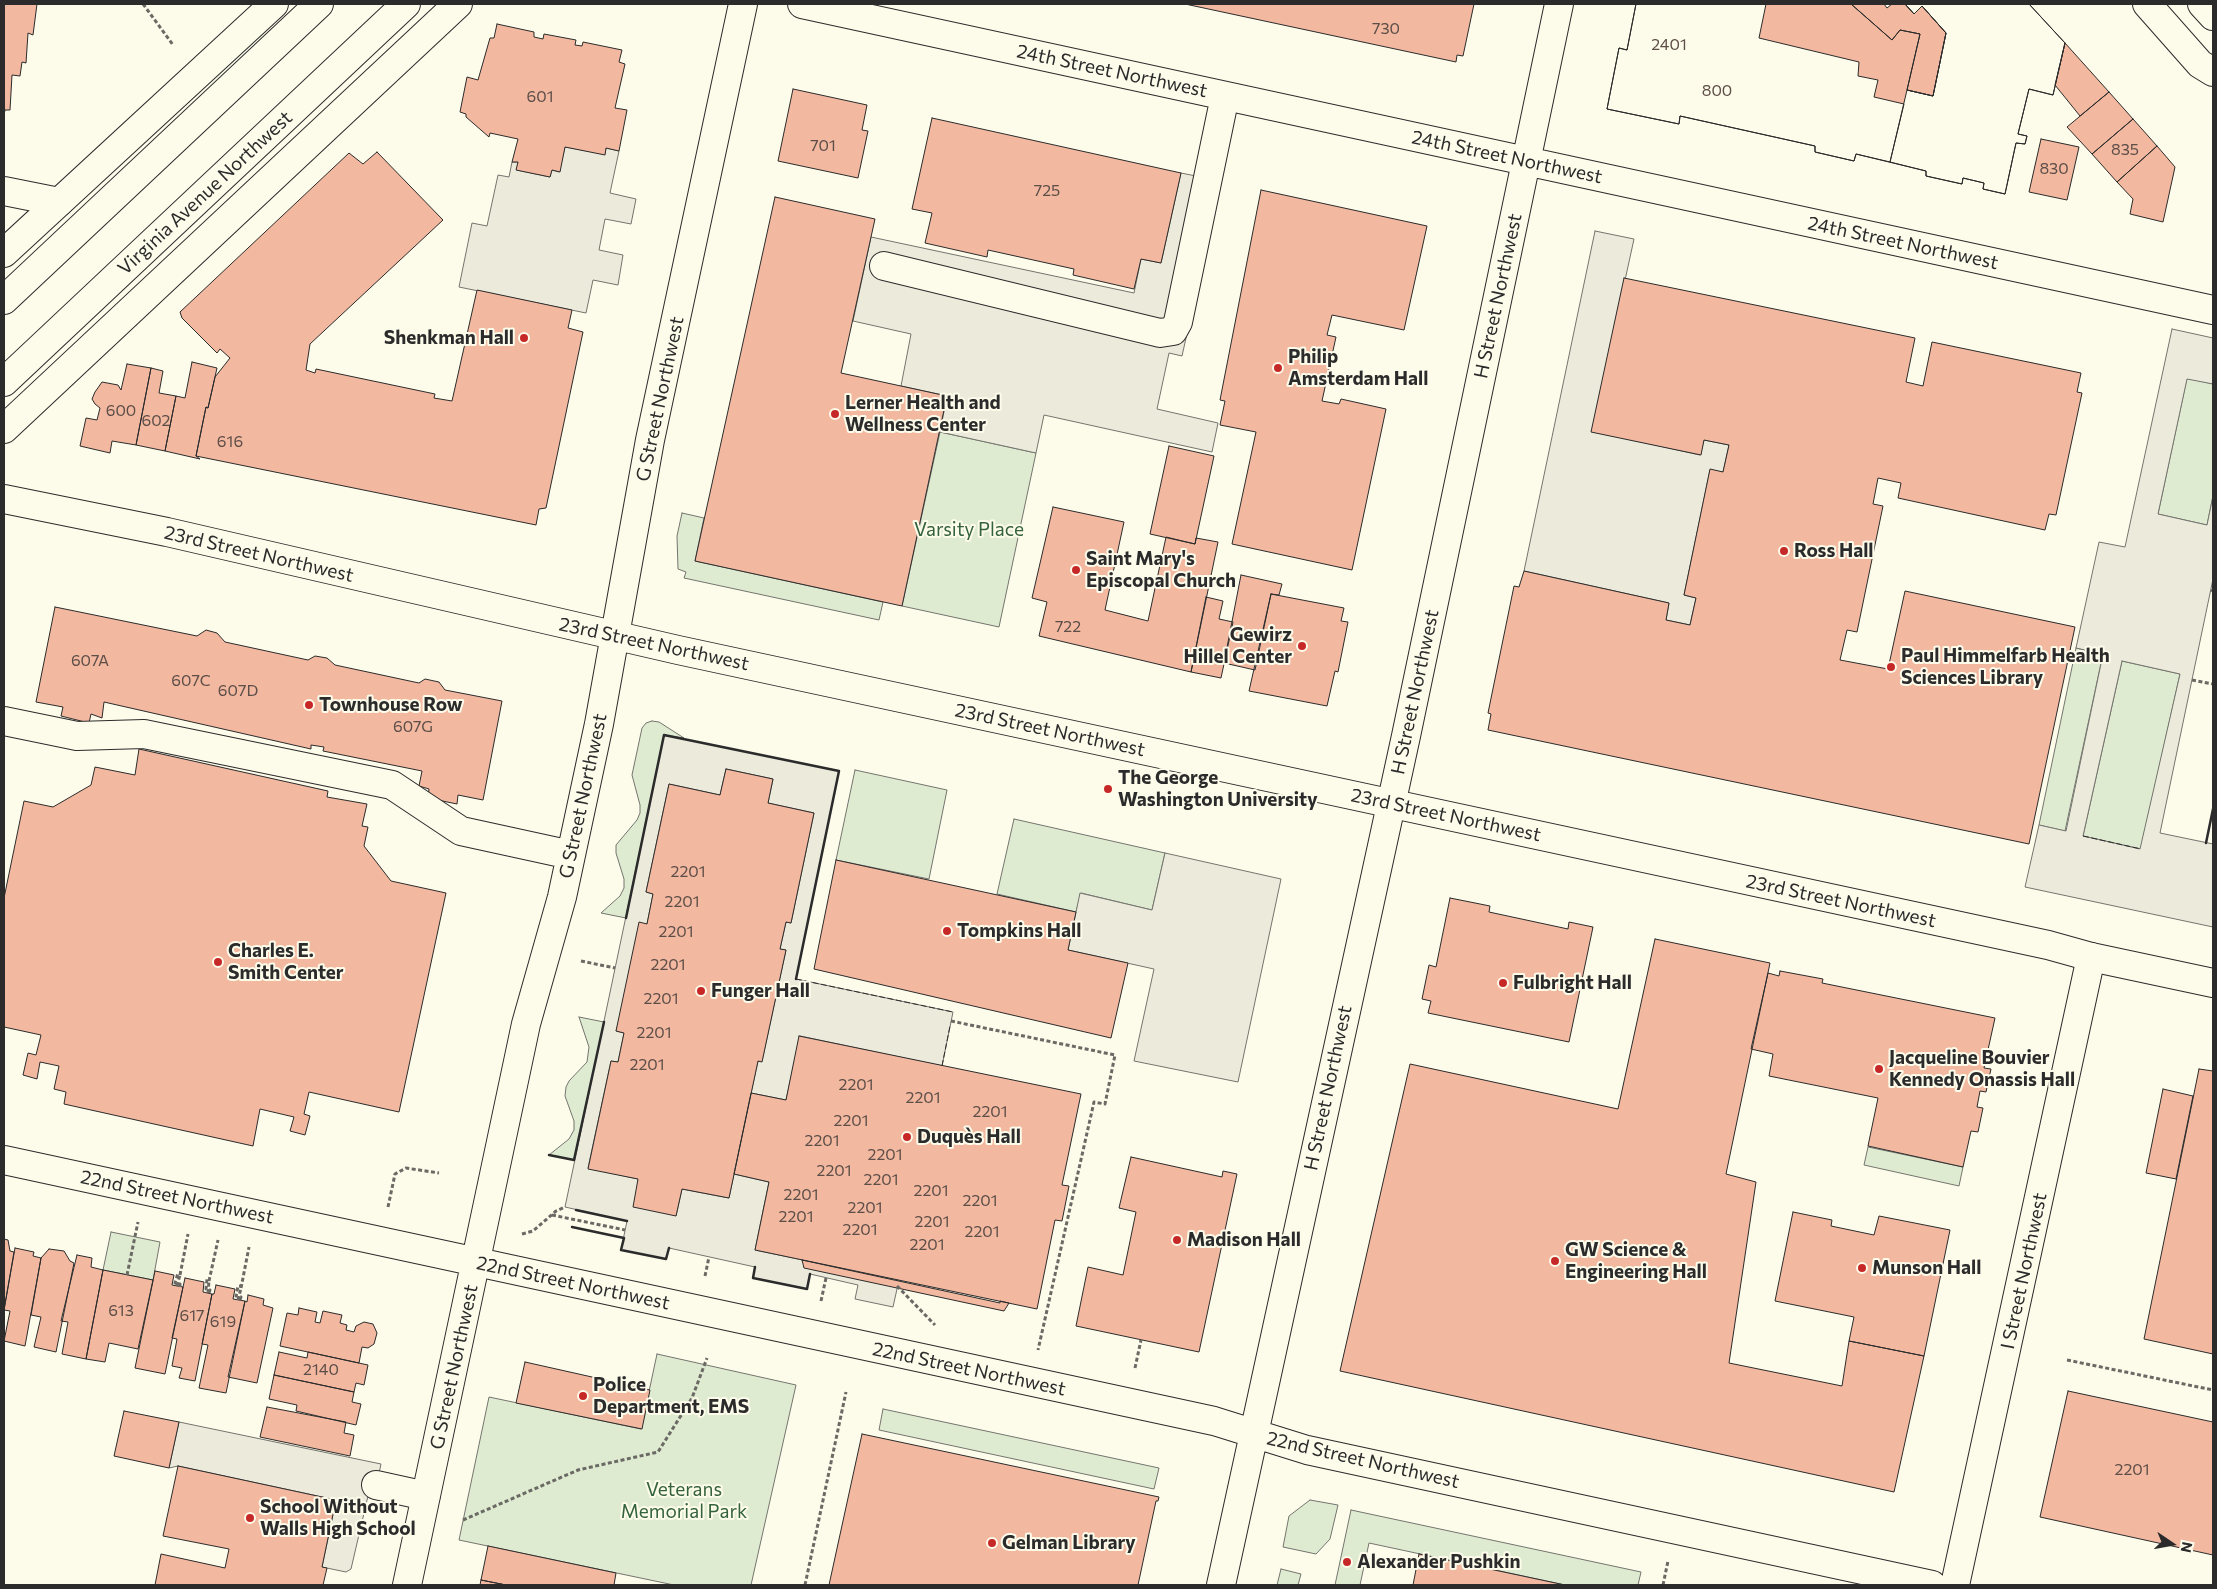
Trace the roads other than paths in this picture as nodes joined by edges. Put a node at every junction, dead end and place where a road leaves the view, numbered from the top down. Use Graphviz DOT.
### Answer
graph roads {
  1 [pos="274,4"];
  2 [pos="319,4"];
  3 [pos="406,4"];
  4 [pos="458,4"];
  5 [pos="743,4"];
  6 [pos="802,4"];
  7 [pos="1559,4"];
  8 [pos="2147,4"];
  9 [pos="2202,4"];
  10 [pos="2213,16"];
  11 [pos="2213,72"];
  12 [pos="1225,96"];
  13 [pos="1525,160"];
  14 [pos="4,191"];
  15 [pos="59,202"];
  16 [pos="4,253"];
  17 [pos="884,266"];
  18 [pos="4,300"];
  19 [pos="2213,310"];
  20 [pos="4,382"];
  21 [pos="9,419"];
  22 [pos="4,499"];
  23 [pos="615,635"];
  24 [pos="4,720"];
  25 [pos="1391,803"];
  26 [pos="571,855"];
  27 [pos="2091,957"];
  28 [pos="2213,983"];
  29 [pos="4,1160"];
  30 [pos="476,1261"];
  31 [pos="1254,1434"];
  32 [pos="376,1485"];
  33 [pos="426,1496"];
  34 [pos="407,1585"];
  35 [pos="1221,1585"];
  36 [pos="1932,1585"];
  37 [pos="1955,1585"];
  1 -- 15 [label="street"];
  2 -- 18 [label="street"];
  3 -- 20 [label="street, Virginia Avenue Northwest"];
  4 -- 21 [label="street"];
  5 -- 23 [label="street, G Street Northwest"];
  6 -- 12 [label="street, 24th Street Northwest"];
  7 -- 13 [label="street, H Street Northwest"];
  8 -- 11 [label="street"];
  9 -- 10 [label="street"];
  12 -- 13 [label="street, 24th Street Northwest"];
  12 -- 17 [label="street"];
  13 -- 19 [label="street, 24th Street Northwest"];
  13 -- 25 [label="street, H Street Northwest"];
  14 -- 15 [label="street"];
  15 -- 16 [label="street"];
  22 -- 23 [label="street, 23rd Street Northwest"];
  23 -- 25 [label="street, 23rd Street Northwest"];
  23 -- 26 [label="street, G Street Northwest"];
  24 -- 26 [label="street"];
  25 -- 27 [label="street, 23rd Street Northwest"];
  25 -- 31 [label="street, H Street Northwest"];
  26 -- 30 [label="street, G Street Northwest"];
  27 -- 28 [label="street, 23rd Street Northwest"];
  27 -- 37 [label="street, I Street Northwest"];
  29 -- 30 [label="street, 22nd Street Northwest"];
  30 -- 31 [label="street, 22nd Street Northwest"];
  30 -- 33 [label="street, G Street Northwest"];
  31 -- 35 [label="street, H Street Northwest"];
  31 -- 36 [label="street, 22nd Street Northwest"];
  32 -- 33 [label="street"];
  33 -- 34 [label="street, G Street Northwest"];
}
